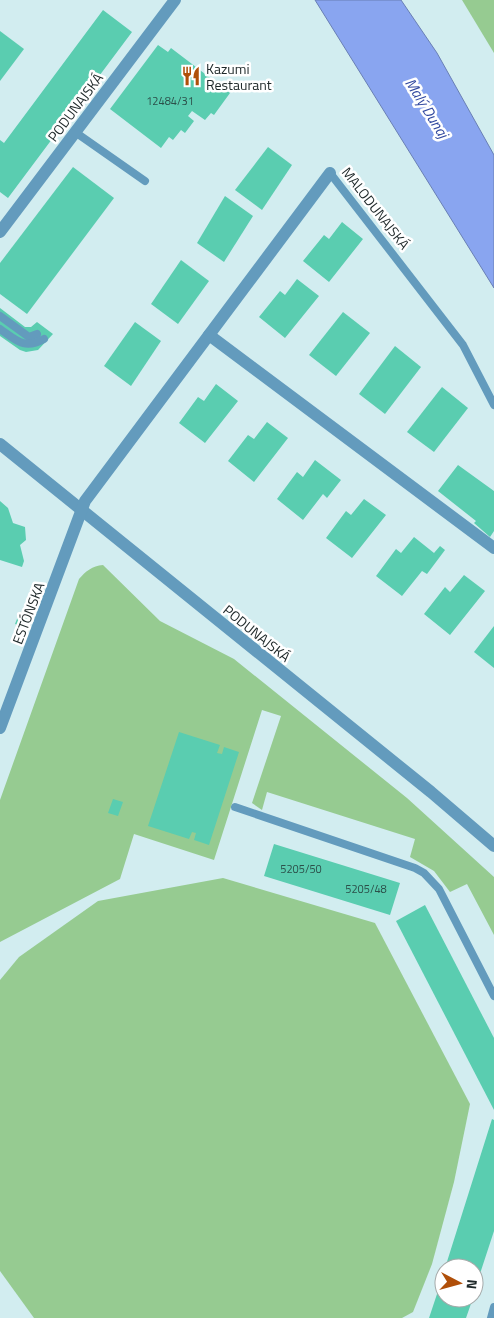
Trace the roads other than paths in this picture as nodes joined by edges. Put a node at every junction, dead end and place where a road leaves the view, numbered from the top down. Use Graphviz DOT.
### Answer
graph roads {
  1 [pos="174,0"];
  2 [pos="75,132"];
  3 [pos="330,173"];
  4 [pos="145,181"];
  5 [pos="0,232"];
  6 [pos="0,316"];
  7 [pos="0,329"];
  8 [pos="37,334"];
  9 [pos="210,335"];
  10 [pos="44,340"];
  11 [pos="494,405"];
  12 [pos="0,444"];
  13 [pos="80,509"];
  14 [pos="494,548"];
  15 [pos="0,728"];
  16 [pos="236,807"];
  17 [pos="494,846"];
  18 [pos="494,996"];
  19 [pos="494,1307"];
  20 [pos="491,1318"];
  1 -- 2 [label="street, PODUNAJSKÁ"];
  2 -- 4 [label="lane"];
  2 -- 5 [label="street, PODUNAJSKÁ"];
  3 -- 9 [label="street, MALODUNAJSKÁ"];
  3 -- 11 [label="lane, MALODUNAJSKÁ"];
  6 -- 8 [label="lane"];
  7 -- 10 [label="lane"];
  9 -- 13 [label="street, MALODUNAJSKÁ"];
  9 -- 14 [label="street"];
  12 -- 13 [label="street, PODUNAJSKÁ"];
  13 -- 15 [label="street, ESTÓNSKA"];
  13 -- 17 [label="street, PODUNAJSKÁ"];
  16 -- 18 [label="lane"];
  19 -- 20 [label="lane"];
}
